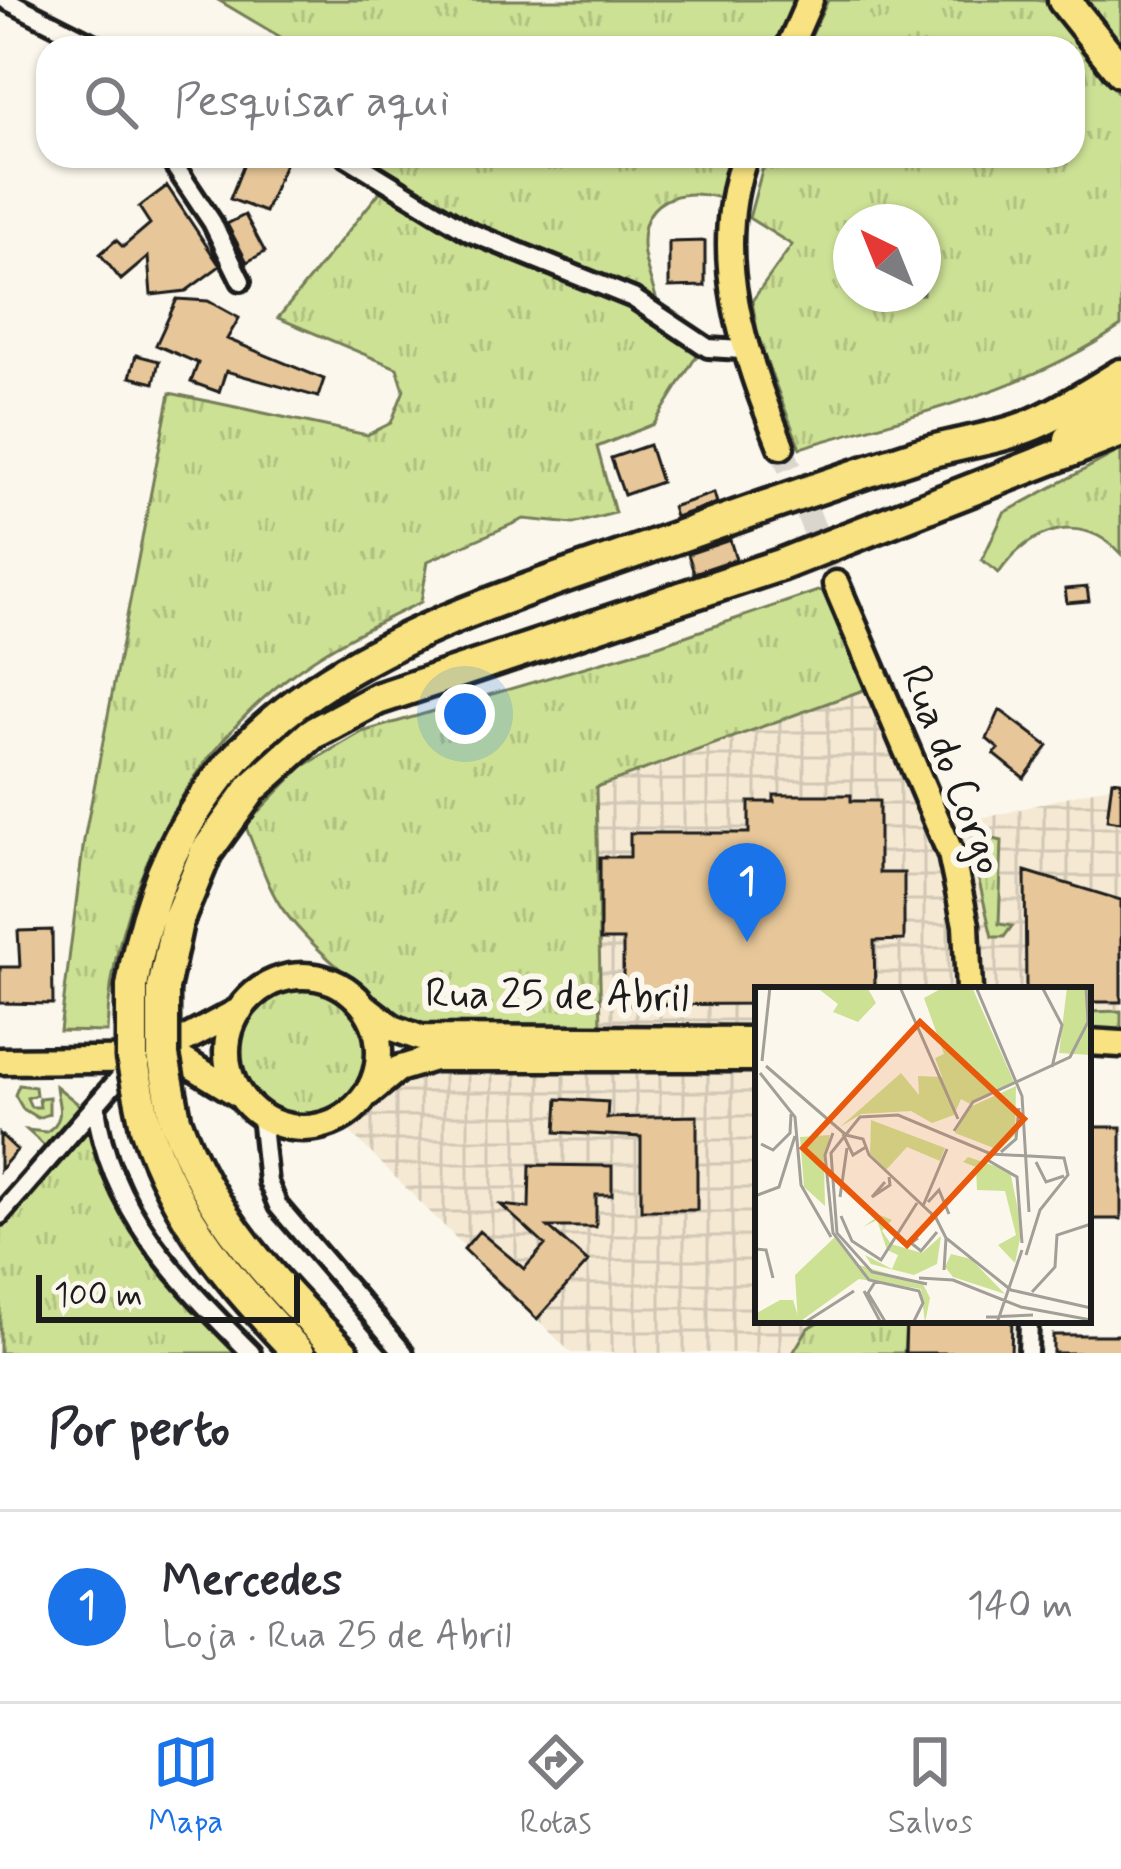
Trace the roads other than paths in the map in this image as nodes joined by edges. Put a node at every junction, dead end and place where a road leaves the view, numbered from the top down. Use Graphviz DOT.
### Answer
graph roads {
  1 [pos="5,0"];
  2 [pos="810,0"];
  3 [pos="1064,0"];
  4 [pos="77,36"];
  5 [pos="794,36"];
  6 [pos="1121,71"];
  7 [pos="176,168"];
  8 [pos="365,168"];
  9 [pos="743,168"];
  10 [pos="241,281"];
  11 [pos="742,350"];
  12 [pos="1121,353"];
  13 [pos="1121,375"];
  14 [pos="1121,404"];
  15 [pos="1121,431"];
  16 [pos="961,440"];
  17 [pos="781,446"];
  18 [pos="1046,458"];
  19 [pos="836,584"];
  20 [pos="969,987"];
  21 [pos="147,988"];
  22 [pos="364,1005"];
  23 [pos="239,1010"];
  24 [pos="755,1040"];
  25 [pos="1091,1042"];
  26 [pos="1121,1044"];
  27 [pos="0,1046"];
  28 [pos="755,1058"];
  29 [pos="1091,1058"];
  30 [pos="135,1060"];
  31 [pos="1121,1060"];
  32 [pos="0,1061"];
  33 [pos="367,1094"];
  34 [pos="240,1095"];
  35 [pos="96,1107"];
  36 [pos="261,1116"];
  37 [pos="160,1123"];
  38 [pos="0,1215"];
  39 [pos="1029,1323"];
  40 [pos="250,1353"];
  41 [pos="299,1353"];
  42 [pos="343,1353"];
  43 [pos="404,1353"];
  44 [pos="1028,1353"];
  1 -- 4 [label="street"];
  2 -- 5 [label="main road"];
  3 -- 6 [label="highway"];
  7 -- 10 [label="street"];
  8 -- 11 [label="street"];
  9 -- 11 [label="main road"];
  11 -- 17 [label="main road"];
  12 -- 16 [label="highway"];
  13 -- 16 [label="highway"];
  14 -- 18 [label="highway"];
  15 -- 18 [label="highway"];
  16 -- 21 [label="highway"];
  18 -- 21 [label="highway"];
  19 -- 20 [label="main road, Rua do Corgo"];
  21 -- 37 [label="highway, bridge"];
  22 -- 23 [label="main road"];
  22 -- 24 [label="main road, Rua 25 de Abril"];
  22 -- 33 [label="main road"];
  23 -- 27 [label="main road"];
  23 -- 34 [label="main road"];
  25 -- 26 [label="main road"];
  28 -- 33 [label="main road, Rua 25 de Abril"];
  29 -- 31 [label="main road"];
  30 -- 32 [label="main road"];
  30 -- 34 [label="main road"];
  30 -- 35 [label="street"];
  33 -- 36 [label="main road"];
  34 -- 36 [label="main road"];
  35 -- 38 [label="street"];
  35 -- 40 [label="street"];
  36 -- 43 [label="street"];
  37 -- 41 [label="highway"];
  37 -- 42 [label="highway"];
  39 -- 44 [label="street"];
}
